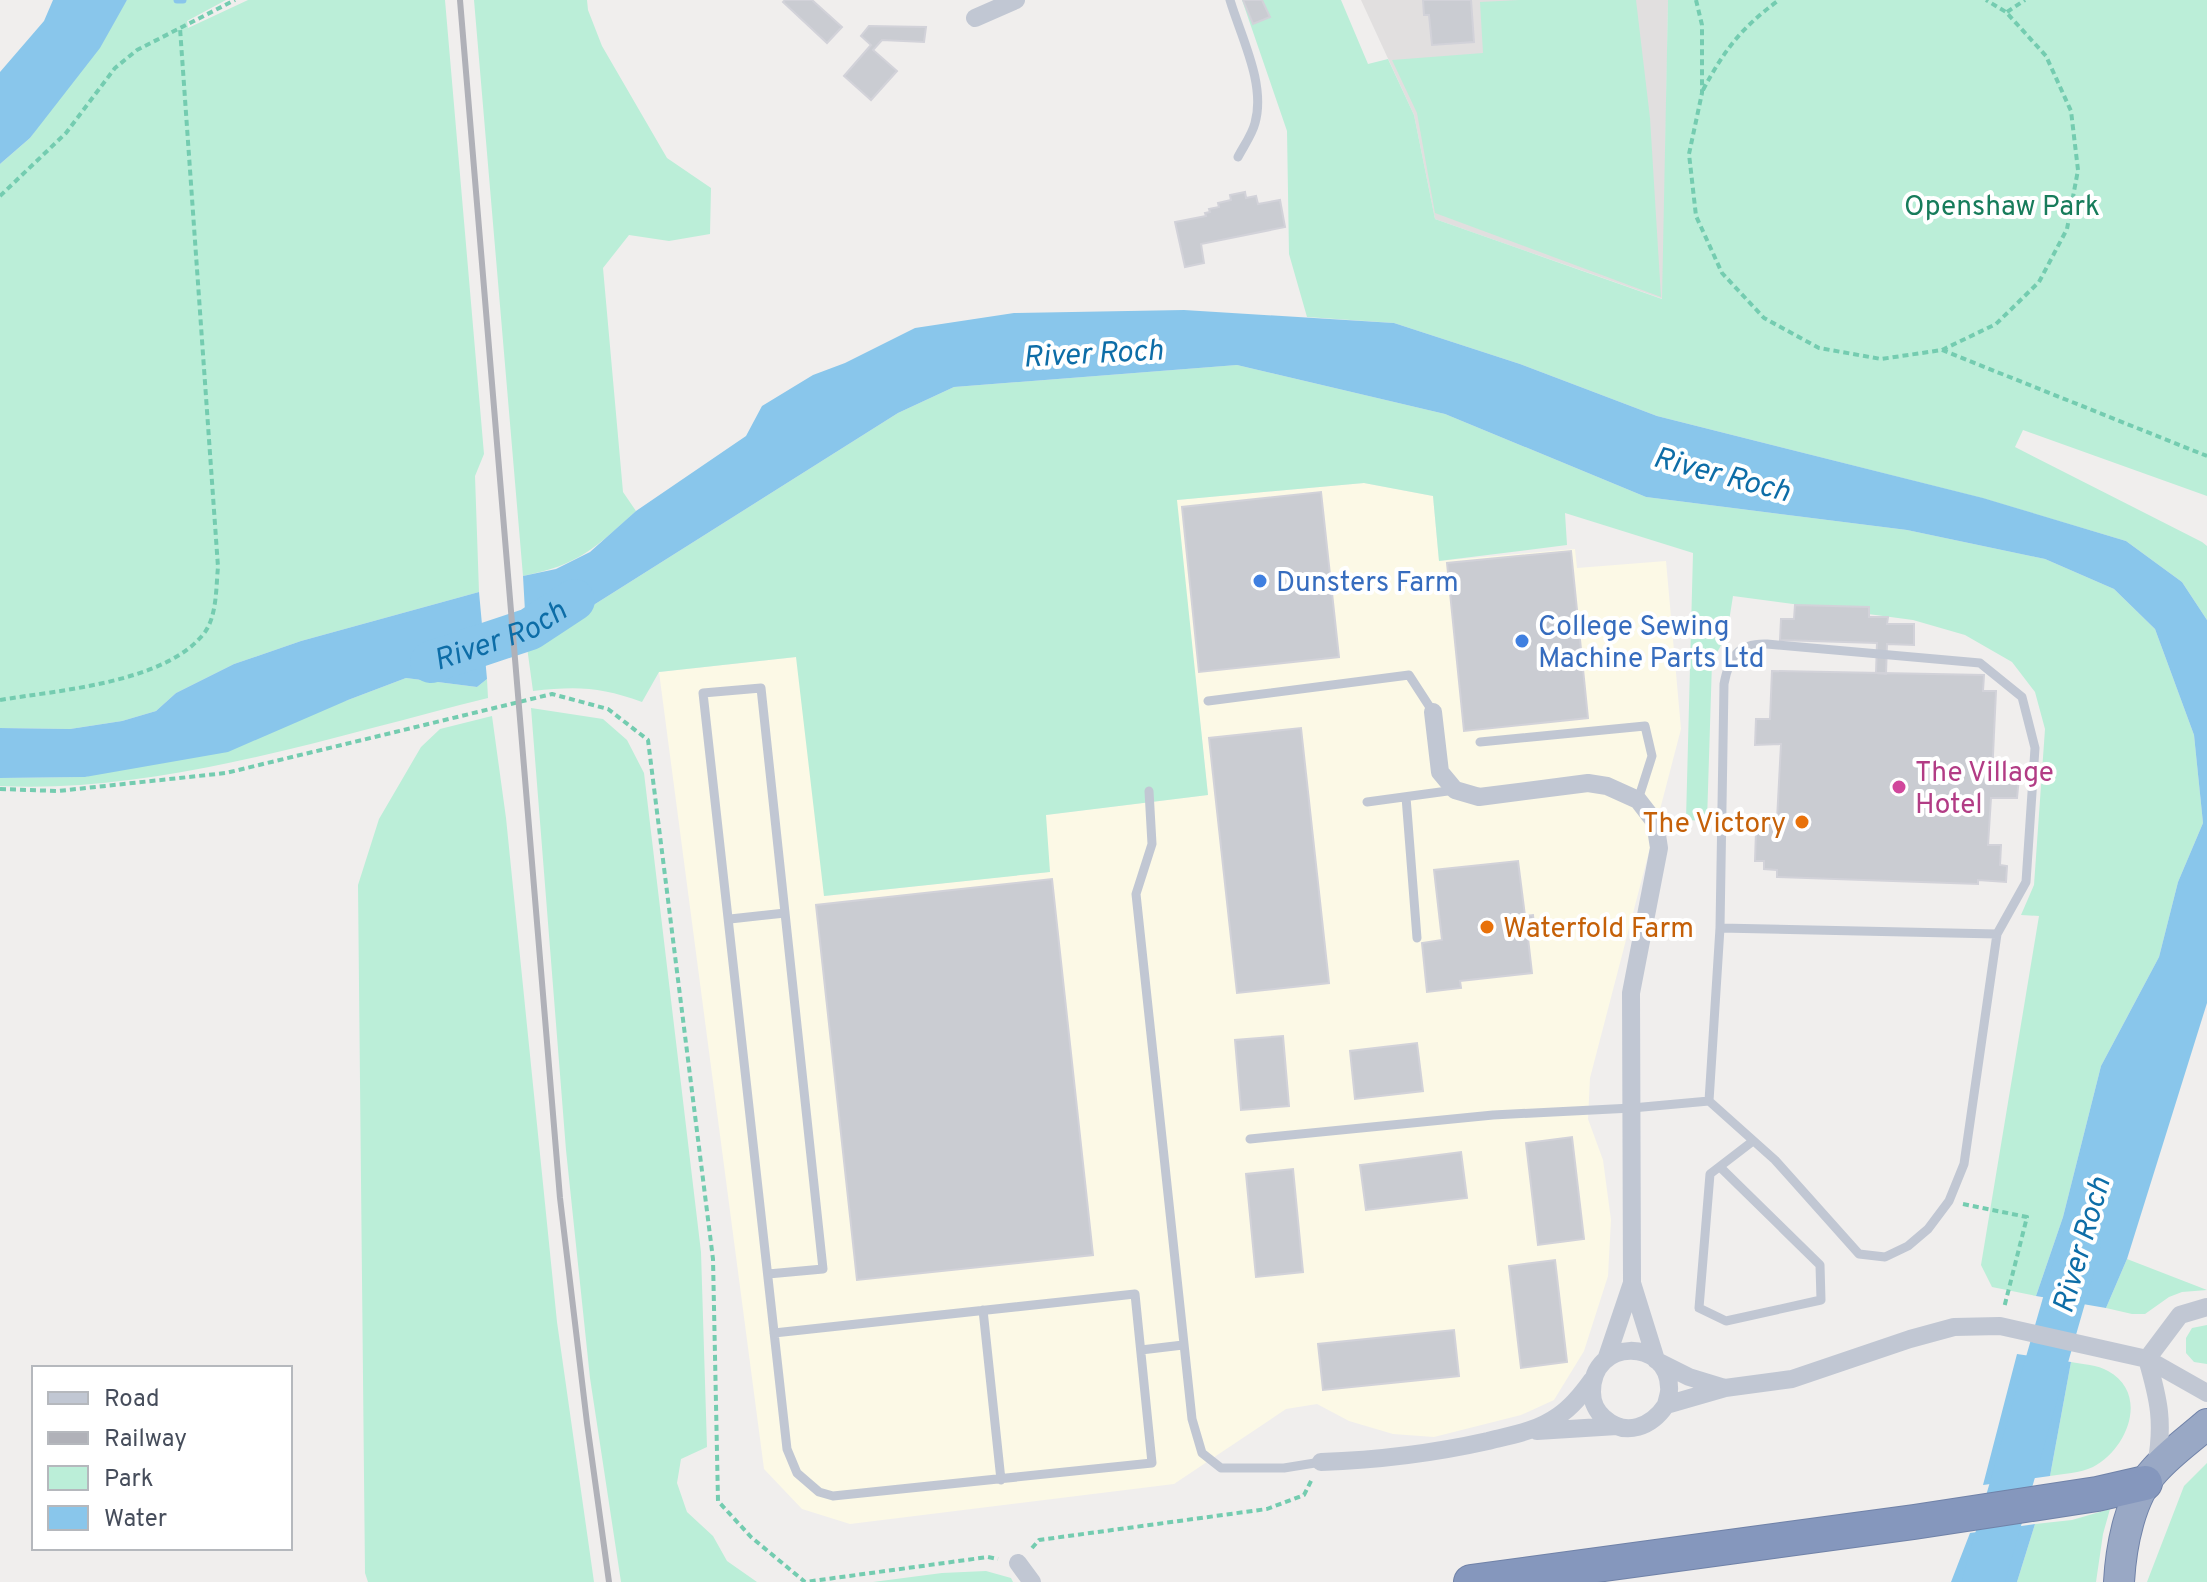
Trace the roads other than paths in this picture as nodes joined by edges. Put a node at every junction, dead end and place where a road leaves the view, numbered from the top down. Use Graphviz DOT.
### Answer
graph roads {
  1 [pos="1016,0"];
  2 [pos="1230,0"];
  3 [pos="975,18"];
  4 [pos="1238,157"];
  5 [pos="1208,701"];
  6 [pos="1433,712"];
  7 [pos="1480,742"];
  8 [pos="1455,790"];
  9 [pos="1149,791"];
  10 [pos="1406,797"];
  11 [pos="1638,800"];
  12 [pos="1367,802"];
  13 [pos="785,913"];
  14 [pos="730,919"];
  15 [pos="1720,928"];
  16 [pos="1997,934"];
  17 [pos="1417,938"];
  18 [pos="1709,1101"];
  19 [pos="1632,1108"];
  20 [pos="1250,1139"];
  21 [pos="1753,1141"];
  22 [pos="1720,1167"];
  23 [pos="768,1274"];
  24 [pos="1632,1283"];
  25 [pos="2207,1307"];
  26 [pos="983,1310"];
  27 [pos="774,1333"];
  28 [pos="1183,1345"];
  29 [pos="1141,1350"];
  30 [pos="1607,1357"];
  31 [pos="2147,1359"];
  32 [pos="1657,1361"];
  33 [pos="1592,1380"];
  34 [pos="1725,1388"];
  35 [pos="2207,1393"];
  36 [pos="1666,1405"];
  37 [pos="2207,1424"];
  38 [pos="1617,1426"];
  39 [pos="1527,1432"];
  40 [pos="1321,1462"];
  41 [pos="2150,1476"];
  42 [pos="1001,1480"];
  43 [pos="1018,1563"];
  44 [pos="1032,1582"];
  45 [pos="1471,1582"];
  46 [pos="2119,1582"];
  1 -- 3 [label="street"];
  2 -- 4 [label="lane"];
  5 -- 6 [label="lane"];
  6 -- 8 [label="street"];
  7 -- 11 [label="lane"];
  8 -- 10 [label="lane"];
  8 -- 11 [label="street"];
  9 -- 28 [label="lane"];
  10 -- 12 [label="lane"];
  10 -- 17 [label="lane"];
  11 -- 19 [label="street"];
  13 -- 14 [label="lane"];
  13 -- 14 [label="lane"];
  13 -- 23 [label="lane"];
  14 -- 23 [label="lane"];
  15 -- 16 [label="lane"];
  15 -- 16 [label="lane"];
  15 -- 18 [label="lane"];
  16 -- 21 [label="lane"];
  18 -- 19 [label="lane"];
  18 -- 21 [label="lane"];
  19 -- 20 [label="lane"];
  19 -- 24 [label="street"];
  21 -- 22 [label="lane"];
  22 -- 22 [label="lane"];
  23 -- 27 [label="lane"];
  24 -- 30 [label="street"];
  24 -- 32 [label="street"];
  25 -- 31 [label="street"];
  26 -- 27 [label="lane"];
  26 -- 29 [label="lane"];
  26 -- 42 [label="lane"];
  27 -- 42 [label="lane"];
  28 -- 29 [label="lane"];
  28 -- 40 [label="lane"];
  29 -- 42 [label="lane"];
  30 -- 32 [label="street"];
  30 -- 33 [label="street"];
  31 -- 34 [label="street"];
  31 -- 35 [label="street"];
  31 -- 41 [label="street"];
  32 -- 34 [label="street"];
  32 -- 36 [label="street"];
  33 -- 38 [label="street"];
  33 -- 39 [label="street"];
  34 -- 36 [label="street"];
  36 -- 38 [label="street"];
  37 -- 41 [label="highway"];
  38 -- 39 [label="street"];
  39 -- 40 [label="street"];
  41 -- 45 [label="highway"];
  41 -- 46 [label="highway"];
  43 -- 44 [label="street"];
}
